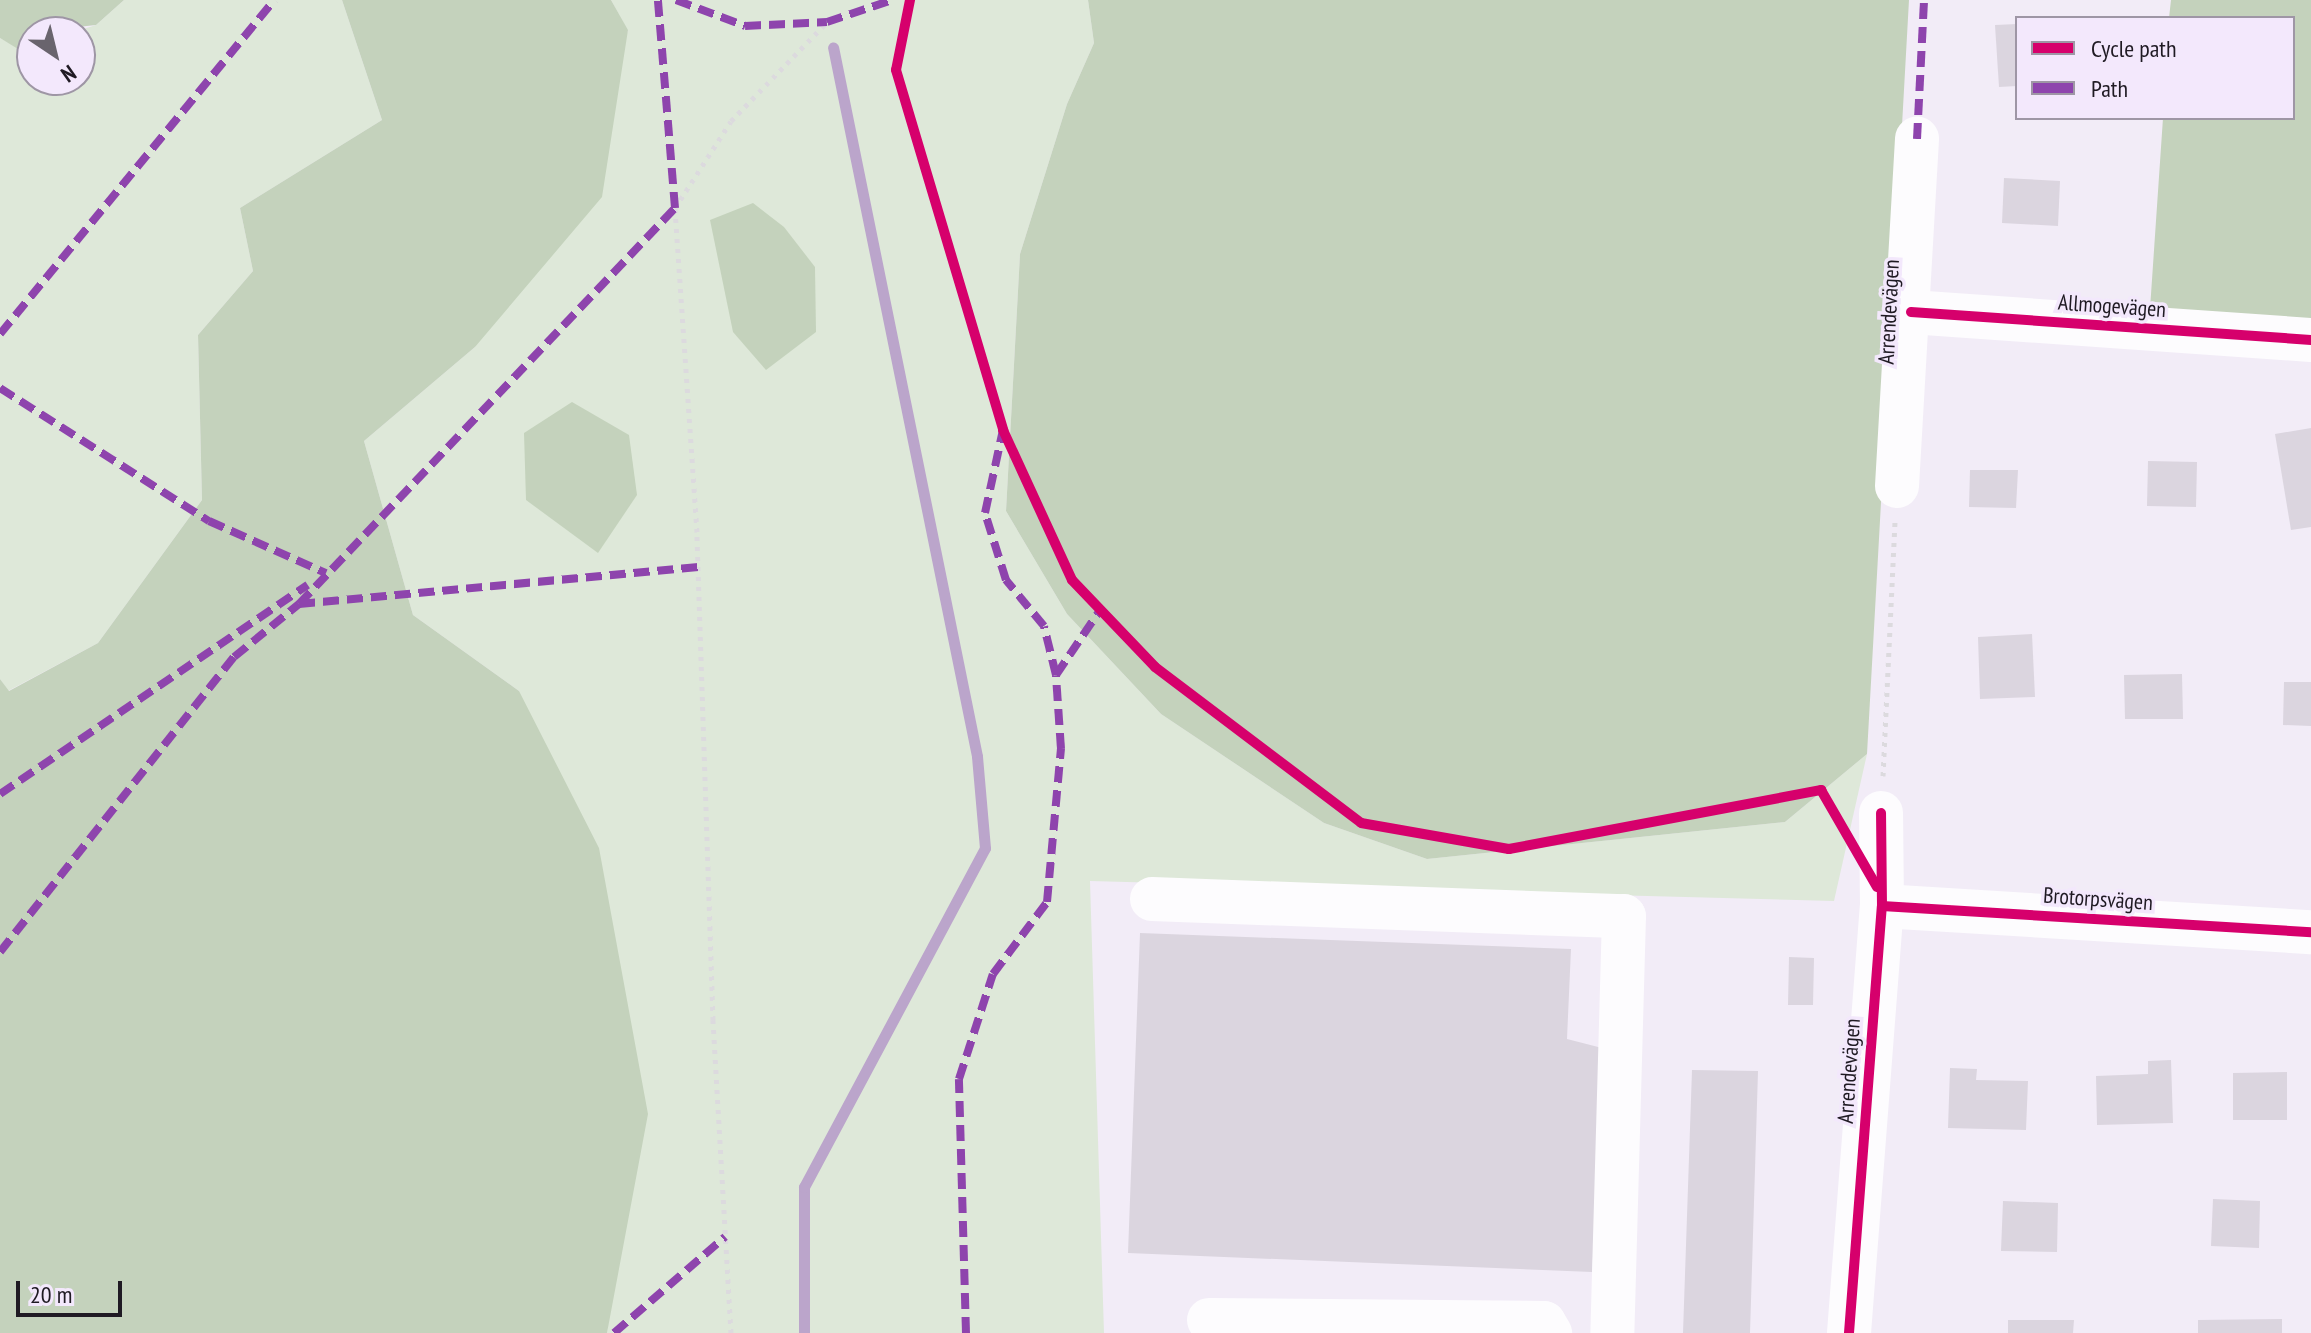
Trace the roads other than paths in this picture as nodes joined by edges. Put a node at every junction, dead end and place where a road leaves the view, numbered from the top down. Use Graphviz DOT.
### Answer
graph roads {
  1 [pos="1917,139"];
  2 [pos="1911,312"];
  3 [pos="2311,340"];
  4 [pos="1897,486"];
  5 [pos="1881,813"];
  6 [pos="1152,899"];
  7 [pos="1882,906"];
  8 [pos="2311,932"];
  9 [pos="1209,1320"];
  10 [pos="1550,1333"];
  11 [pos="1612,1333"];
  12 [pos="1849,1333"];
  1 -- 2 [label="street, Arrendevägen"];
  2 -- 3 [label="street, Allmogevägen"];
  2 -- 4 [label="street, Arrendevägen"];
  5 -- 7 [label="street, Arrendevägen"];
  6 -- 11 [label="street"];
  7 -- 8 [label="street, Brotorpsvägen"];
  7 -- 12 [label="street, Arrendevägen"];
  9 -- 10 [label="street"];
}
